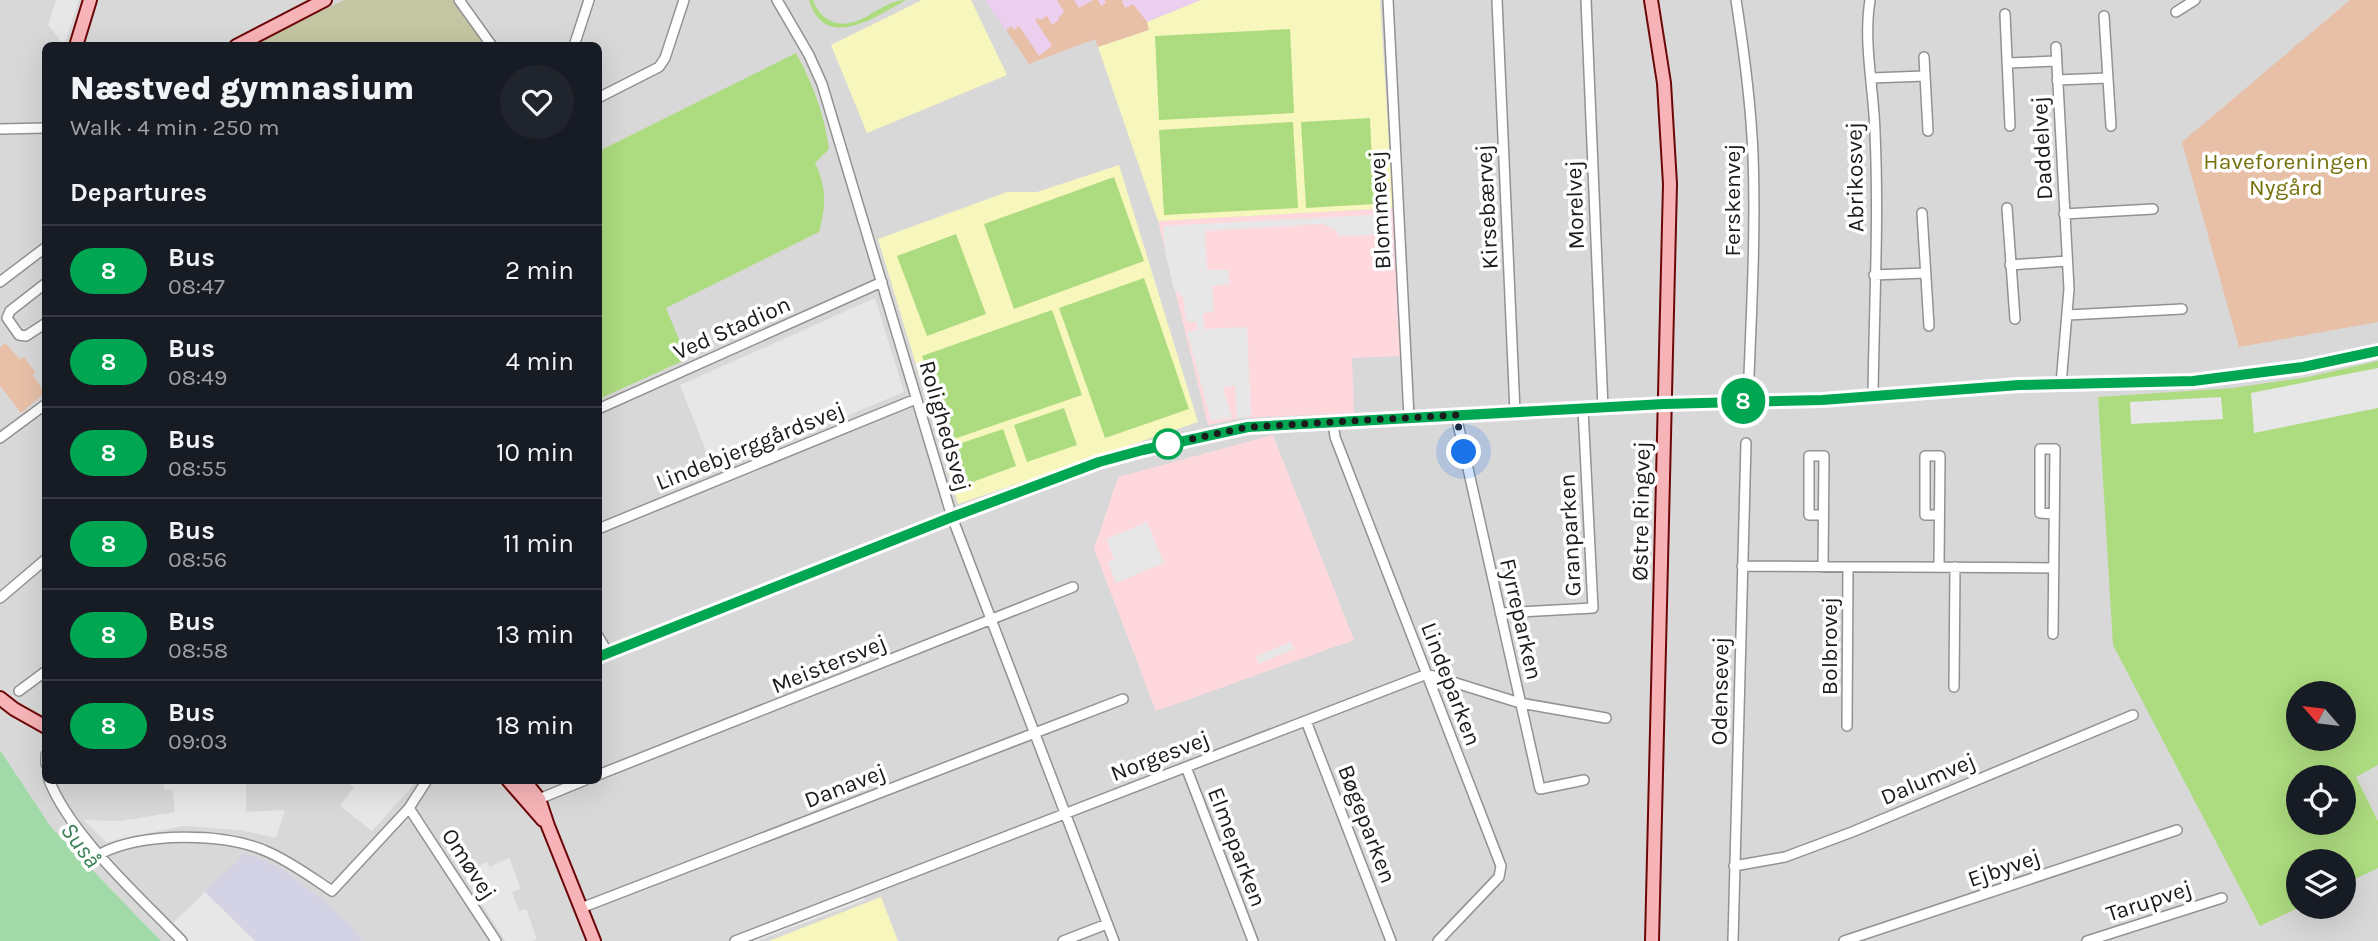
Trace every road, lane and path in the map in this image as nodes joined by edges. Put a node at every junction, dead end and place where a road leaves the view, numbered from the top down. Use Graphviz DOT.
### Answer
graph roads {
  1 [pos="90,0"];
  2 [pos="325,0"];
  3 [pos="459,0"];
  4 [pos="589,0"];
  5 [pos="684,0"];
  6 [pos="777,0"];
  7 [pos="1388,0"];
  8 [pos="1497,0"];
  9 [pos="1586,0"];
  10 [pos="1651,0"];
  11 [pos="1736,0"];
  12 [pos="1870,0"];
  13 [pos="2195,0"];
  14 [pos="2176,12"];
  15 [pos="2005,14"];
  16 [pos="2104,16"];
  17 [pos="77,42"];
  18 [pos="244,42"];
  19 [pos="489,42"];
  20 [pos="575,42"];
  21 [pos="2056,47"];
  22 [pos="1924,57"];
  23 [pos="2056,61"];
  24 [pos="2008,63"];
  25 [pos="1925,76"];
  26 [pos="1871,78"];
  27 [pos="2108,78"];
  28 [pos="2057,80"];
  29 [pos="602,96"];
  30 [pos="2010,126"];
  31 [pos="2111,126"];
  32 [pos="42,128"];
  33 [pos="0,129"];
  34 [pos="1928,131"];
  35 [pos="2007,208"];
  36 [pos="2154,209"];
  37 [pos="1922,213"];
  38 [pos="2064,214"];
  39 [pos="42,250"];
  40 [pos="2067,261"];
  41 [pos="2010,265"];
  42 [pos="1925,273"];
  43 [pos="1874,275"];
  44 [pos="0,282"];
  45 [pos="882,282"];
  46 [pos="42,286"];
  47 [pos="2182,309"];
  48 [pos="2068,315"];
  49 [pos="2015,319"];
  50 [pos="42,326"];
  51 [pos="1928,326"];
  52 [pos="2378,351"];
  53 [pos="2061,384"];
  54 [pos="1873,396"];
  55 [pos="916,399"];
  56 [pos="1748,401"];
  57 [pos="1664,404"];
  58 [pos="42,407"];
  59 [pos="602,407"];
  60 [pos="1603,408"];
  61 [pos="1583,409"];
  62 [pos="1516,412"];
  63 [pos="1456,415"];
  64 [pos="1409,418"];
  65 [pos="1333,422"];
  66 [pos="0,438"];
  67 [pos="1746,443"];
  68 [pos="2054,514"];
  69 [pos="1823,515"];
  70 [pos="1939,516"];
  71 [pos="952,517"];
  72 [pos="602,527"];
  73 [pos="42,562"];
  74 [pos="1742,566"];
  75 [pos="1823,567"];
  76 [pos="1849,567"];
  77 [pos="1939,567"];
  78 [pos="1955,567"];
  79 [pos="2054,568"];
  80 [pos="1073,587"];
  81 [pos="0,598"];
  82 [pos="1500,613"];
  83 [pos="991,620"];
  84 [pos="2053,634"];
  85 [pos="603,655"];
  86 [pos="42,674"];
  87 [pos="1427,674"];
  88 [pos="1954,687"];
  89 [pos="19,691"];
  90 [pos="0,698"];
  91 [pos="1123,699"];
  92 [pos="1520,703"];
  93 [pos="2133,715"];
  94 [pos="1606,718"];
  95 [pos="1306,721"];
  96 [pos="42,725"];
  97 [pos="1847,726"];
  98 [pos="1034,733"];
  99 [pos="1186,767"];
  100 [pos="602,773"];
  101 [pos="1584,780"];
  102 [pos="51,784"];
  103 [pos="424,784"];
  104 [pos="511,784"];
  105 [pos="527,784"];
  106 [pos="575,784"];
  107 [pos="539,799"];
  108 [pos="409,808"];
  109 [pos="1065,814"];
  110 [pos="548,826"];
  111 [pos="2177,831"];
  112 [pos="100,854"];
  113 [pos="1734,866"];
  114 [pos="2222,898"];
  115 [pos="581,908"];
  116 [pos="1107,923"];
  117 [pos="182,941"];
  118 [pos="496,941"];
  119 [pos="594,941"];
  120 [pos="735,941"];
  121 [pos="1063,941"];
  122 [pos="1114,941"];
  123 [pos="1253,941"];
  124 [pos="1391,941"];
  125 [pos="1438,941"];
  126 [pos="1652,941"];
  127 [pos="1733,941"];
  128 [pos="1844,941"];
  129 [pos="2087,941"];
  1 -- 17 [label="street"];
  2 -- 18 [label="street"];
  3 -- 19 [label="street"];
  4 -- 20 [label="street"];
  5 -- 29 [label="street"];
  6 -- 45 [label="street, Rolighedsvej"];
  7 -- 64 [label="street, Blommevej"];
  8 -- 62 [label="street, Kirsebærvej"];
  9 -- 60 [label="street, Morelvej"];
  10 -- 57 [label="street, Østre Ringvej"];
  11 -- 56 [label="street, Ferskenvej"];
  12 -- 26 [label="street, Abrikosvej"];
  13 -- 14 [label="street"];
  15 -- 24 [label="street, Daddelvej"];
  16 -- 27 [label="street"];
  21 -- 23 [label="street, Daddelvej"];
  22 -- 25 [label="street"];
  23 -- 24 [label="street"];
  23 -- 28 [label="street, Daddelvej"];
  24 -- 30 [label="street, Daddelvej"];
  25 -- 26 [label="street"];
  25 -- 34 [label="street"];
  26 -- 43 [label="street, Abrikosvej"];
  27 -- 28 [label="street, Daddelvej"];
  27 -- 31 [label="street"];
  28 -- 38 [label="street, Daddelvej"];
  32 -- 33 [label="street"];
  35 -- 41 [label="street, Daddelvej"];
  36 -- 38 [label="street, Daddelvej"];
  37 -- 42 [label="street"];
  38 -- 40 [label="street, Daddelvej"];
  39 -- 44 [label="street"];
  40 -- 41 [label="street"];
  40 -- 48 [label="street, Daddelvej"];
  41 -- 49 [label="street, Daddelvej"];
  42 -- 43 [label="street"];
  42 -- 51 [label="street"];
  43 -- 54 [label="street, Abrikosvej"];
  45 -- 55 [label="street, Rolighedsvej"];
  45 -- 59 [label="street, Ved Stadion"];
  46 -- 50 [label="street"];
  47 -- 48 [label="street"];
  48 -- 53 [label="street, Daddelvej"];
  52 -- 53 [label="street"];
  53 -- 54 [label="street"];
  54 -- 56 [label="street"];
  55 -- 71 [label="street, Rolighedsvej"];
  55 -- 72 [label="street, Lindebjerggårdsvej"];
  56 -- 57 [label="street"];
  57 -- 60 [label="street"];
  57 -- 126 [label="street, Østre Ringvej"];
  58 -- 66 [label="street"];
  60 -- 61 [label="street"];
  61 -- 62 [label="street"];
  61 -- 82 [label="street, Granparken"];
  62 -- 63 [label="street"];
  63 -- 64 [label="street"];
  63 -- 82 [label="street, Fyrreparken"];
  64 -- 65 [label="street"];
  65 -- 71 [label="street"];
  65 -- 87 [label="street, Lindeparken"];
  67 -- 74 [label="street, Odensevej"];
  68 -- 68 [label="street"];
  68 -- 79 [label="street"];
  69 -- 69 [label="street, Bolbrovej"];
  69 -- 75 [label="street, Bolbrovej"];
  70 -- 70 [label="street"];
  70 -- 77 [label="street"];
  71 -- 83 [label="street, Rolighedsvej"];
  71 -- 85 [label="street"];
  73 -- 81 [label="street"];
  74 -- 75 [label="street, Bolbrovej"];
  74 -- 113 [label="street, Odensevej"];
  75 -- 76 [label="street, Bolbrovej"];
  76 -- 77 [label="street, Bolbrovej"];
  76 -- 97 [label="street, Bolbrovej"];
  77 -- 78 [label="street, Bolbrovej"];
  78 -- 79 [label="street, Bolbrovej"];
  78 -- 88 [label="street"];
  79 -- 84 [label="street"];
  80 -- 83 [label="street, Meistersvej"];
  82 -- 92 [label="street, Fyrreparken"];
  83 -- 98 [label="street, Rolighedsvej"];
  83 -- 100 [label="street, Meistersvej"];
  86 -- 89 [label="street"];
  87 -- 92 [label="street"];
  87 -- 95 [label="street, Norgesvej"];
  87 -- 125 [label="street, Lindeparken"];
  90 -- 96 [label="street"];
  91 -- 98 [label="street, Danavej"];
  92 -- 94 [label="street"];
  92 -- 101 [label="street, Fyrreparken"];
  93 -- 113 [label="street, Dalumvej"];
  95 -- 99 [label="street, Norgesvej"];
  95 -- 124 [label="street, Bøgeparken"];
  98 -- 109 [label="street, Rolighedsvej"];
  98 -- 115 [label="street, Danavej"];
  99 -- 109 [label="street, Norgesvej"];
  99 -- 123 [label="street, Elmeparken"];
  102 -- 112 [label="street"];
  103 -- 108 [label="street"];
  104 -- 110 [label="street"];
  105 -- 107 [label="street"];
  106 -- 107 [label="street"];
  107 -- 110 [label="street"];
  108 -- 112 [label="street"];
  108 -- 118 [label="street, Omøvej"];
  109 -- 116 [label="street, Rolighedsvej"];
  109 -- 120 [label="street, Norgesvej"];
  110 -- 115 [label="street"];
  111 -- 128 [label="street, Ejbyvej"];
  112 -- 117 [label="street"];
  113 -- 127 [label="street, Odensevej"];
  114 -- 129 [label="street, Tarupvej"];
  115 -- 119 [label="street"];
  116 -- 121 [label="street"];
  116 -- 122 [label="street, Rolighedsvej"];
}
